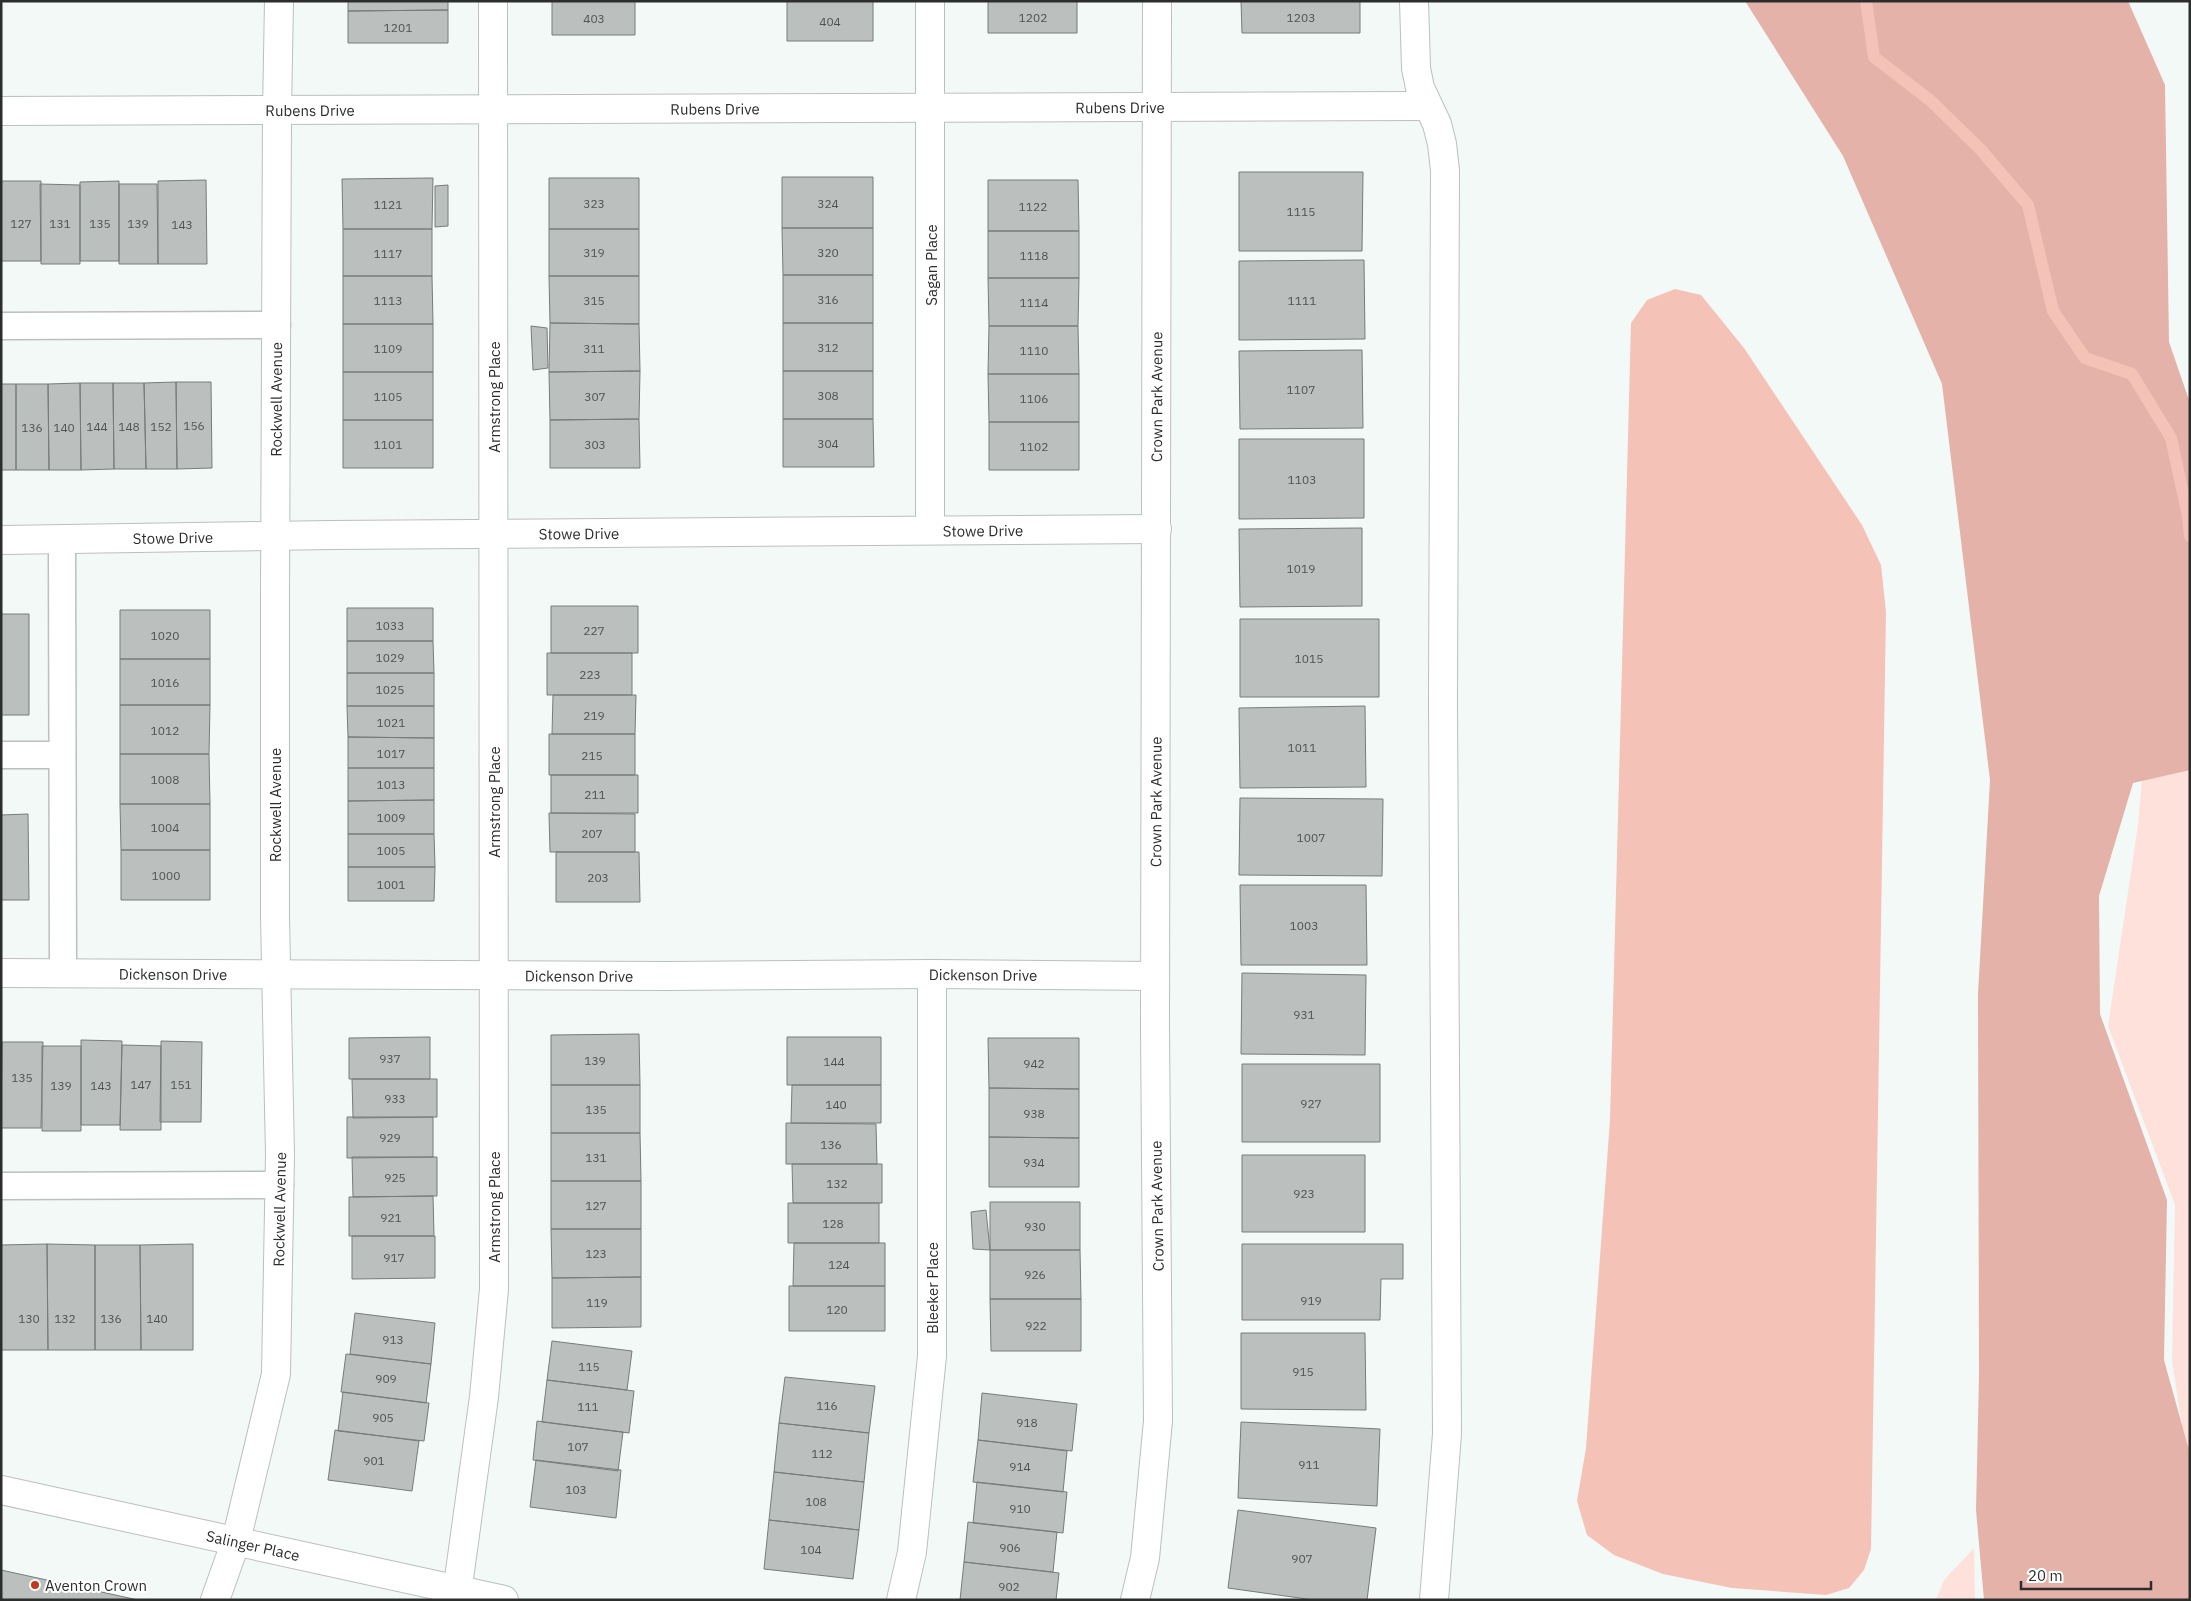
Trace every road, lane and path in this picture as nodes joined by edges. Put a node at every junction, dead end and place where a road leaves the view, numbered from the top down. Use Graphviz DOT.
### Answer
graph roads {
  1 [pos="280,1"];
  2 [pos="493,1"];
  3 [pos="930,1"];
  4 [pos="1157,1"];
  5 [pos="1414,1"];
  6 [pos="1157,106"];
  7 [pos="1427,106"];
  8 [pos="931,107"];
  9 [pos="494,109"];
  10 [pos="1,111"];
  11 [pos="277,111"];
  12 [pos="277,325"];
  13 [pos="1,326"];
  14 [pos="1156,529"];
  15 [pos="930,530"];
  16 [pos="494,534"];
  17 [pos="276,536"];
  18 [pos="1,540"];
  19 [pos="62,540"];
  20 [pos="1,755"];
  21 [pos="62,756"];
  22 [pos="1,972"];
  23 [pos="63,972"];
  24 [pos="276,973"];
  25 [pos="494,974"];
  26 [pos="932,974"];
  27 [pos="1155,976"];
  28 [pos="280,1185"];
  29 [pos="1,1186"];
  30 [pos="1,1490"];
  31 [pos="236,1541"];
  32 [pos="458,1595"];
  33 [pos="215,1600"];
  34 [pos="504,1600"];
  35 [pos="901,1600"];
  36 [pos="1135,1600"];
  37 [pos="1434,1600"];
  1 -- 11 [label="street, Rockwell Avenue"];
  2 -- 9 [label="street, Armstrong Place"];
  3 -- 8 [label="street, Sagan Place"];
  4 -- 6 [label="street, Crown Park Avenue"];
  5 -- 7 [label="street"];
  6 -- 7 [label="street, Rubens Drive"];
  6 -- 8 [label="street, Rubens Drive"];
  6 -- 14 [label="street, Crown Park Avenue"];
  7 -- 37 [label="street"];
  8 -- 9 [label="street, Rubens Drive"];
  8 -- 15 [label="street, Sagan Place"];
  9 -- 11 [label="street, Rubens Drive"];
  9 -- 16 [label="street, Armstrong Place"];
  10 -- 11 [label="street, Rubens Drive"];
  11 -- 12 [label="street, Rockwell Avenue"];
  12 -- 13 [label="lane"];
  12 -- 17 [label="street, Rockwell Avenue"];
  14 -- 15 [label="street, Stowe Drive"];
  14 -- 27 [label="street, Crown Park Avenue"];
  15 -- 16 [label="street, Stowe Drive"];
  16 -- 17 [label="street, Stowe Drive"];
  16 -- 25 [label="street, Armstrong Place"];
  17 -- 19 [label="street, Stowe Drive"];
  17 -- 24 [label="street, Rockwell Avenue"];
  18 -- 19 [label="street, Stowe Drive"];
  19 -- 21 [label="lane"];
  20 -- 21 [label="lane"];
  21 -- 23 [label="lane"];
  22 -- 23 [label="street, Dickenson Drive"];
  23 -- 24 [label="street, Dickenson Drive"];
  24 -- 25 [label="street, Dickenson Drive"];
  24 -- 28 [label="street, Rockwell Avenue"];
  25 -- 26 [label="street, Dickenson Drive"];
  25 -- 32 [label="street, Armstrong Place"];
  26 -- 27 [label="street, Dickenson Drive"];
  26 -- 35 [label="street, Bleeker Place"];
  27 -- 36 [label="street, Crown Park Avenue"];
  28 -- 29 [label="lane"];
  28 -- 31 [label="street, Rockwell Avenue"];
  30 -- 31 [label="street, Salinger Place"];
  31 -- 32 [label="street, Salinger Place"];
  31 -- 33 [label="street, Rockwell Avenue"];
  32 -- 34 [label="street, Salinger Place"];
}
